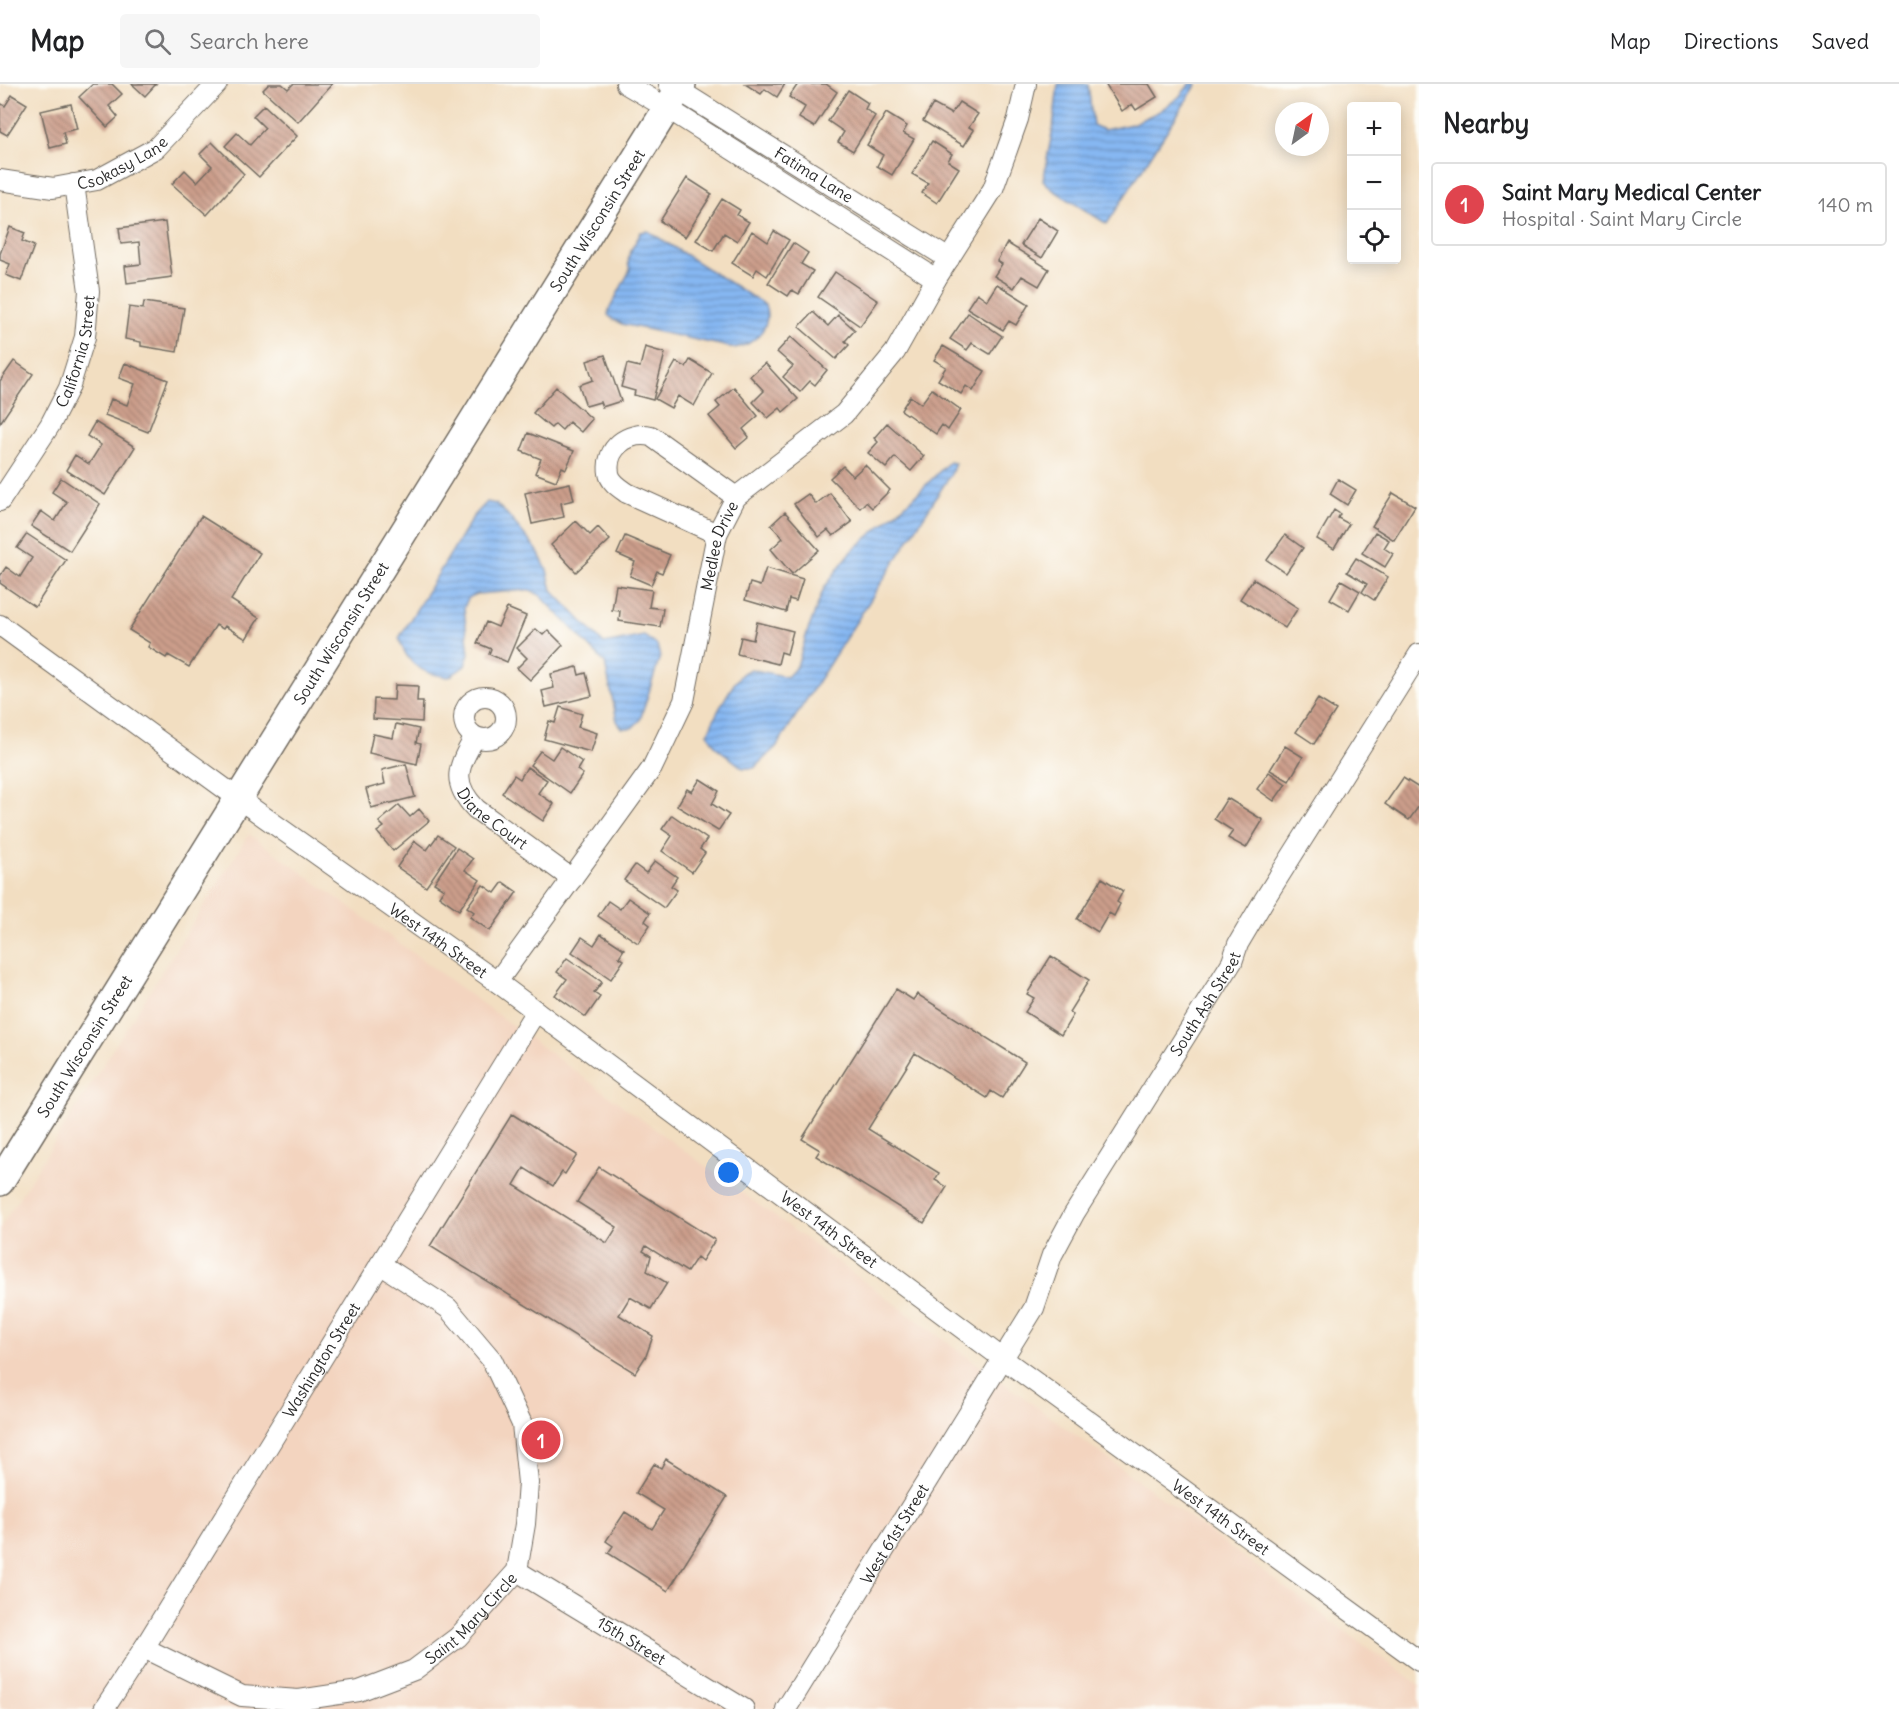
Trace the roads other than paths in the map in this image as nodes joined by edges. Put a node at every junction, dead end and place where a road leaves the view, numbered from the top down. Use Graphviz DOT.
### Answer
graph roads {
  1 [pos="217,84"];
  2 [pos="626,84"];
  3 [pos="1026,84"];
  4 [pos="674,92"];
  5 [pos="0,180"];
  6 [pos="74,184"];
  7 [pos="949,259"];
  8 [pos="936,279"];
  9 [pos="7,473"];
  10 [pos="736,497"];
  11 [pos="0,501"];
  12 [pos="717,534"];
  13 [pos="0,625"];
  14 [pos="1419,654"];
  15 [pos="475,737"];
  16 [pos="239,799"];
  17 [pos="572,879"];
  18 [pos="498,982"];
  19 [pos="536,1011"];
  20 [pos="0,1182"];
  21 [pos="380,1264"];
  22 [pos="1002,1358"];
  23 [pos="517,1571"];
  24 [pos="144,1648"];
  25 [pos="1419,1662"];
  26 [pos="104,1709"];
  27 [pos="744,1709"];
  28 [pos="786,1709"];
  1 -- 6 [label="street, Csokasy Lane"];
  2 -- 4 [label="street"];
  3 -- 7 [label="street, Medlee Drive"];
  4 -- 7 [label="street, Fatima Lane"];
  4 -- 8 [label="street, Fatima Lane"];
  4 -- 16 [label="street, South Wisconsin Street"];
  5 -- 6 [label="street, Csokasy Lane"];
  6 -- 9 [label="street, California Street"];
  7 -- 8 [label="street, Medlee Drive"];
  8 -- 10 [label="street, Medlee Drive"];
  9 -- 11 [label="street, California Street"];
  10 -- 12 [label="street, Medlee Drive"];
  10 -- 12 [label="street"];
  12 -- 17 [label="street, Medlee Drive"];
  13 -- 16 [label="street"];
  14 -- 22 [label="street, South Ash Street"];
  15 -- 17 [label="street, Diane Court"];
  16 -- 18 [label="street, West 14th Street"];
  16 -- 20 [label="street, South Wisconsin Street"];
  17 -- 18 [label="street, Medlee Drive"];
  18 -- 19 [label="street, West 14th Street"];
  19 -- 21 [label="street, Washington Street"];
  19 -- 22 [label="street, West 14th Street"];
  21 -- 23 [label="street, Saint Mary Circle"];
  21 -- 24 [label="street, Washington Street"];
  22 -- 25 [label="street, West 14th Street"];
  22 -- 28 [label="street, West 61st Street"];
  23 -- 24 [label="street, Saint Mary Circle"];
  23 -- 27 [label="street, 15th Street"];
  24 -- 26 [label="street, Washington Street"];
}
